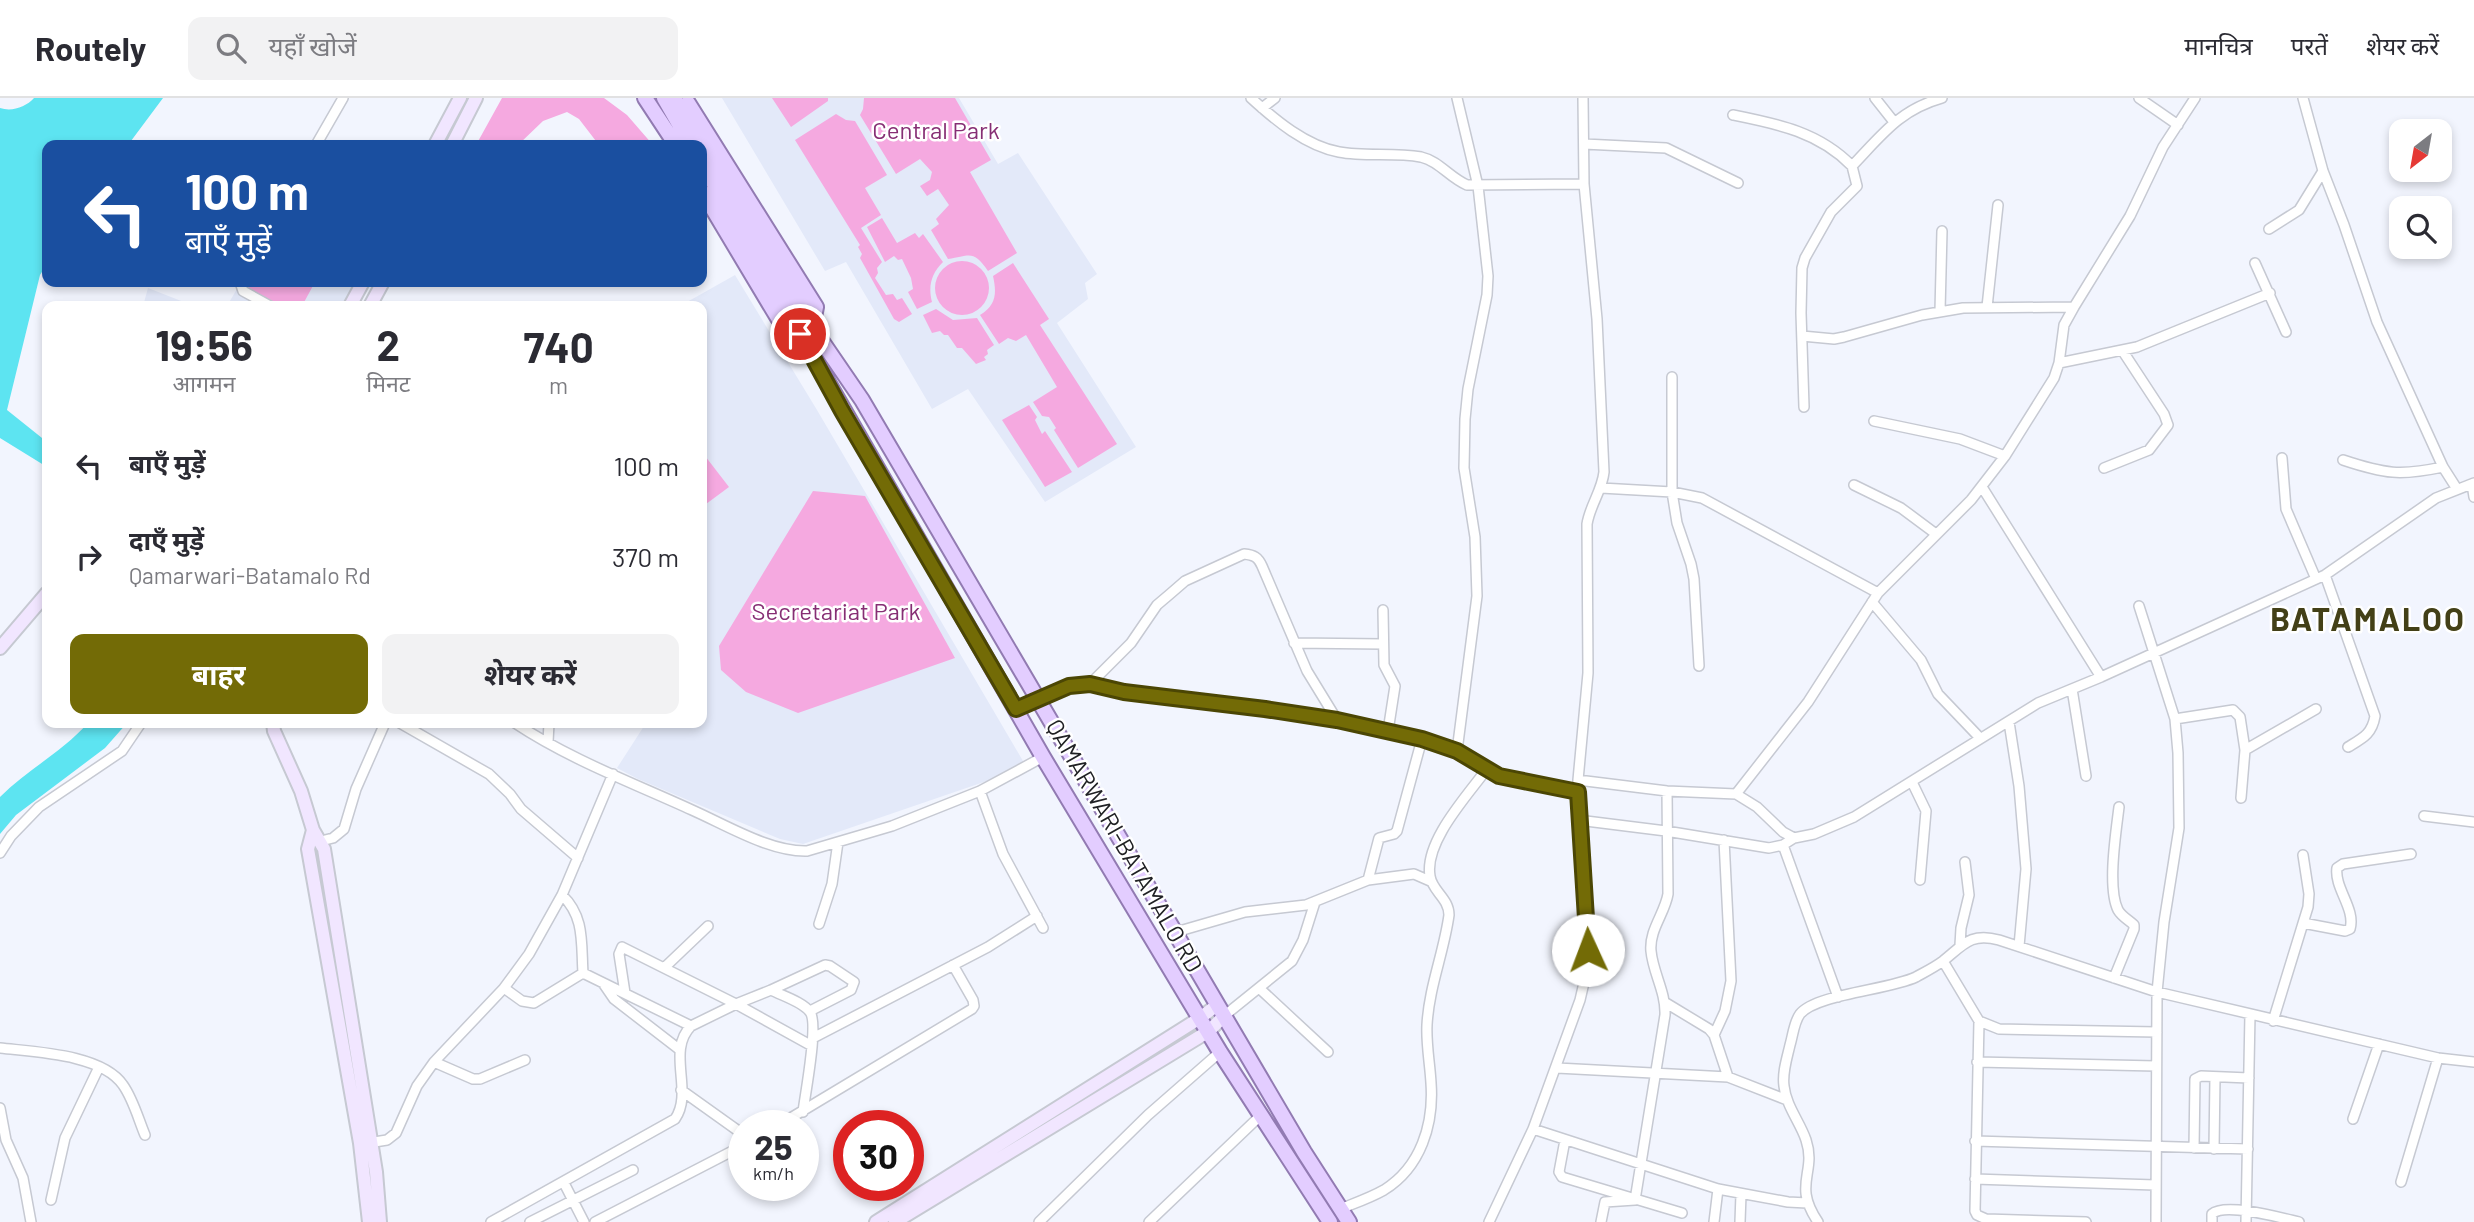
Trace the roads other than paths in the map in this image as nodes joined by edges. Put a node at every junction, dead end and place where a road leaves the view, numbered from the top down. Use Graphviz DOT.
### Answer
graph roads {
  1 [pos="343,98"];
  2 [pos="460,98"];
  3 [pos="476,98"];
  4 [pos="645,98"];
  5 [pos="664,98"];
  6 [pos="674,98"];
  7 [pos="685,98"];
  8 [pos="1251,98"];
  9 [pos="1275,98"];
  10 [pos="1457,98"];
  11 [pos="1583,98"];
  12 [pos="1875,98"];
  13 [pos="1939,98"];
  14 [pos="2139,98"];
  15 [pos="2195,98"];
  16 [pos="2303,98"];
  17 [pos="1262,108"];
  18 [pos="1733,116"];
  19 [pos="1894,122"];
  20 [pos="2178,125"];
  21 [pos="319,140"];
  22 [pos="438,140"];
  23 [pos="455,140"];
  24 [pos="673,140"];
  25 [pos="688,140"];
  26 [pos="698,140"];
  27 [pos="1584,144"];
  28 [pos="707,156"];
  29 [pos="1852,166"];
  30 [pos="707,171"];
  31 [pos="2323,171"];
  32 [pos="1738,183"];
  33 [pos="1584,184"];
  34 [pos="1478,186"];
  35 [pos="707,199"];
  36 [pos="1998,205"];
  37 [pos="2269,229"];
  38 [pos="1942,231"];
  39 [pos="2255,263"];
  40 [pos="242,287"];
  41 [pos="2270,293"];
  42 [pos="261,301"];
  43 [pos="1987,307"];
  44 [pos="2074,307"];
  45 [pos="793,308"];
  46 [pos="1940,311"];
  47 [pos="806,330"];
  48 [pos="2286,332"];
  49 [pos="1802,336"];
  50 [pos="2122,351"];
  51 [pos="2059,363"];
  52 [pos="1672,377"];
  53 [pos="1804,407"];
  54 [pos="1874,421"];
  55 [pos="2005,456"];
  56 [pos="2282,458"];
  57 [pos="2343,460"];
  58 [pos="2443,467"];
  59 [pos="2105,468"];
  60 [pos="2473,483"];
  61 [pos="1854,485"];
  62 [pos="1982,487"];
  63 [pos="1601,488"];
  64 [pos="2457,489"];
  65 [pos="1672,492"];
  66 [pos="2474,498"];
  67 [pos="1936,534"];
  68 [pos="2320,577"];
  69 [pos="1878,593"];
  70 [pos="42,599"];
  71 [pos="1872,602"];
  72 [pos="2139,606"];
  73 [pos="1383,610"];
  74 [pos="1294,643"];
  75 [pos="1383,644"];
  76 [pos="0,648"];
  77 [pos="2154,653"];
  78 [pos="1699,666"];
  79 [pos="2101,677"];
  80 [pos="1090,684"];
  81 [pos="2072,689"];
  82 [pos="1037,698"];
  83 [pos="1016,709"];
  84 [pos="2316,709"];
  85 [pos="2175,719"];
  86 [pos="1337,720"];
  87 [pos="2008,722"];
  88 [pos="138,728"];
  89 [pos="274,728"];
  90 [pos="384,728"];
  91 [pos="409,728"];
  92 [pos="522,728"];
  93 [pos="549,728"];
  94 [pos="1388,732"];
  95 [pos="1980,738"];
  96 [pos="1422,739"];
  97 [pos="548,743"];
  98 [pos="2348,747"];
  99 [pos="2245,750"];
  100 [pos="1457,751"];
  101 [pos="1043,757"];
  102 [pos="1486,770"];
  103 [pos="613,774"];
  104 [pos="2086,776"];
  105 [pos="1578,780"];
  106 [pos="1912,782"];
  107 [pos="1667,790"];
  108 [pos="980,791"];
  109 [pos="1578,792"];
  110 [pos="1736,794"];
  111 [pos="2241,799"];
  112 [pos="2119,807"];
  113 [pos="2424,816"];
  114 [pos="1578,820"];
  115 [pos="2474,822"];
  116 [pos="1666,831"];
  117 [pos="317,835"];
  118 [pos="1794,838"];
  119 [pos="1724,840"];
  120 [pos="838,842"];
  121 [pos="1783,845"];
  122 [pos="0,853"];
  123 [pos="2411,854"];
  124 [pos="2303,855"];
  125 [pos="578,858"];
  126 [pos="1965,862"];
  127 [pos="1368,880"];
  128 [pos="1920,880"];
  129 [pos="1430,881"];
  130 [pos="562,895"];
  131 [pos="1315,902"];
  132 [pos="1037,916"];
  133 [pos="2303,923"];
  134 [pos="819,924"];
  135 [pos="708,926"];
  136 [pos="1043,928"];
  137 [pos="1176,932"];
  138 [pos="1960,944"];
  139 [pos="2019,946"];
  140 [pos="1943,961"];
  141 [pos="953,965"];
  142 [pos="665,967"];
  143 [pos="583,973"];
  144 [pos="2114,978"];
  145 [pos="603,983"];
  146 [pos="504,988"];
  147 [pos="1259,989"];
  148 [pos="771,990"];
  149 [pos="2157,992"];
  150 [pos="625,993"];
  151 [pos="1838,997"];
  152 [pos="1666,1003"];
  153 [pos="736,1004"];
  154 [pos="1220,1010"];
  155 [pos="810,1011"];
  156 [pos="2250,1014"];
  157 [pos="1200,1018"];
  158 [pos="1979,1021"];
  159 [pos="2273,1021"];
  160 [pos="691,1026"];
  161 [pos="1209,1031"];
  162 [pos="2157,1032"];
  163 [pos="1714,1035"];
  164 [pos="812,1042"];
  165 [pos="2379,1044"];
  166 [pos="0,1048"];
  167 [pos="680,1050"];
  168 [pos="1220,1052"];
  169 [pos="1328,1052"];
  170 [pos="2438,1058"];
  171 [pos="525,1060"];
  172 [pos="434,1062"];
  173 [pos="1977,1062"];
  174 [pos="2474,1062"];
  175 [pos="2156,1066"];
  176 [pos="99,1067"];
  177 [pos="1557,1068"];
  178 [pos="1656,1074"];
  179 [pos="1728,1077"];
  180 [pos="2215,1077"];
  181 [pos="2249,1078"];
  182 [pos="681,1090"];
  183 [pos="1787,1100"];
  184 [pos="0,1108"];
  185 [pos="803,1110"];
  186 [pos="806,1110"];
  187 [pos="1260,1116"];
  188 [pos="2353,1119"];
  189 [pos="728,1124"];
  190 [pos="1533,1129"];
  191 [pos="145,1135"];
  192 [pos="1565,1140"];
  193 [pos="1975,1141"];
  194 [pos="366,1143"];
  195 [pos="2155,1148"];
  196 [pos="2194,1148"];
  197 [pos="2214,1149"];
  198 [pos="2248,1149"];
  199 [pos="728,1153"];
  200 [pos="1641,1164"];
  201 [pos="633,1170"];
  202 [pos="1975,1179"];
  203 [pos="2401,1182"];
  204 [pos="564,1183"];
  205 [pos="2155,1185"];
  206 [pos="1718,1189"];
  207 [pos="1741,1194"];
  208 [pos="51,1199"];
  209 [pos="1634,1200"];
  210 [pos="572,1201"];
  211 [pos="1807,1203"];
  212 [pos="1340,1209"];
  213 [pos="2246,1211"];
  214 [pos="1682,1213"];
  215 [pos="1328,1221"];
  216 [pos="2057,1221"];
  217 [pos="31,1222"];
  218 [pos="369,1222"];
  219 [pos="380,1222"];
  220 [pos="491,1222"];
  221 [pos="530,1222"];
  222 [pos="584,1222"];
  223 [pos="595,1222"];
  224 [pos="876,1222"];
  225 [pos="895,1222"];
  226 [pos="1039,1222"];
  227 [pos="1150,1222"];
  228 [pos="1349,1222"];
  229 [pos="1489,1222"];
  230 [pos="1601,1222"];
  231 [pos="1714,1222"];
  232 [pos="1740,1222"];
  233 [pos="1818,1222"];
  234 [pos="2086,1222"];
  235 [pos="2156,1222"];
  236 [pos="2212,1222"];
  237 [pos="2246,1222"];
  238 [pos="2299,1222"];
  1 -- 21 [label="street"];
  2 -- 22 [label="main road"];
  3 -- 23 [label="main road"];
  4 -- 24 [label="main road"];
  5 -- 25 [label="main road"];
  6 -- 26 [label="main road"];
  7 -- 47 [label="main road"];
  8 -- 17 [label="street"];
  9 -- 17 [label="street"];
  10 -- 34 [label="street"];
  11 -- 27 [label="street"];
  12 -- 19 [label="street"];
  13 -- 19 [label="street"];
  14 -- 20 [label="street"];
  15 -- 20 [label="street"];
  16 -- 31 [label="street"];
  17 -- 34 [label="street"];
  18 -- 29 [label="street"];
  19 -- 29 [label="street"];
  20 -- 44 [label="street"];
  27 -- 32 [label="street"];
  27 -- 33 [label="street"];
  28 -- 45 [label="main road"];
  29 -- 49 [label="street"];
  30 -- 45 [label="main road"];
  31 -- 37 [label="street"];
  31 -- 58 [label="street"];
  33 -- 34 [label="street"];
  33 -- 63 [label="street"];
  34 -- 100 [label="street"];
  35 -- 47 [label="main road"];
  36 -- 43 [label="street"];
  38 -- 46 [label="street"];
  39 -- 41 [label="street"];
  40 -- 42 [label="street"];
  41 -- 48 [label="street"];
  41 -- 50 [label="street"];
  43 -- 44 [label="street"];
  43 -- 46 [label="street"];
  44 -- 51 [label="street"];
  45 -- 47 [label="main road"];
  46 -- 49 [label="street"];
  47 -- 82 [label="main road, QAMARWARI-BATAMALO RD"];
  47 -- 83 [label="main road, QAMARWARI-BATAMALO RD"];
  49 -- 53 [label="street"];
  50 -- 51 [label="street"];
  50 -- 59 [label="street"];
  51 -- 55 [label="street"];
  52 -- 65 [label="street"];
  54 -- 55 [label="street"];
  55 -- 62 [label="street"];
  56 -- 68 [label="street"];
  57 -- 58 [label="street"];
  58 -- 64 [label="street"];
  60 -- 64 [label="street"];
  60 -- 66 [label="street"];
  61 -- 67 [label="street"];
  62 -- 67 [label="street"];
  62 -- 79 [label="street"];
  63 -- 65 [label="street"];
  63 -- 105 [label="street"];
  64 -- 68 [label="street"];
  65 -- 69 [label="street"];
  65 -- 78 [label="street"];
  67 -- 69 [label="street"];
  68 -- 77 [label="street"];
  68 -- 98 [label="street"];
  69 -- 71 [label="street"];
  70 -- 76 [label="main road"];
  71 -- 95 [label="street"];
  71 -- 110 [label="street"];
  72 -- 77 [label="street"];
  73 -- 75 [label="street"];
  74 -- 75 [label="street"];
  74 -- 80 [label="street"];
  74 -- 86 [label="street"];
  75 -- 94 [label="street"];
  77 -- 79 [label="street"];
  77 -- 85 [label="street"];
  79 -- 81 [label="street"];
  80 -- 82 [label="street"];
  80 -- 86 [label="street"];
  81 -- 87 [label="street"];
  81 -- 104 [label="street"];
  82 -- 83 [label="street"];
  82 -- 137 [label="main road, QAMARWARI-BATAMALO RD"];
  83 -- 101 [label="main road, QAMARWARI-BATAMALO RD"];
  84 -- 99 [label="street"];
  85 -- 99 [label="street"];
  85 -- 149 [label="street"];
  86 -- 94 [label="street"];
  87 -- 95 [label="street"];
  87 -- 139 [label="street"];
  88 -- 122 [label="street"];
  89 -- 117 [label="main road"];
  90 -- 117 [label="street"];
  91 -- 125 [label="street"];
  92 -- 97 [label="street"];
  93 -- 97 [label="street"];
  94 -- 96 [label="street"];
  95 -- 106 [label="street"];
  96 -- 100 [label="street"];
  96 -- 127 [label="street"];
  97 -- 103 [label="street"];
  99 -- 111 [label="street"];
  100 -- 102 [label="street"];
  101 -- 108 [label="street"];
  101 -- 157 [label="main road, QAMARWARI-BATAMALO RD"];
  102 -- 109 [label="street"];
  102 -- 129 [label="street"];
  103 -- 120 [label="street"];
  103 -- 125 [label="street"];
  105 -- 107 [label="street"];
  105 -- 109 [label="street"];
  106 -- 118 [label="street"];
  106 -- 128 [label="street"];
  107 -- 110 [label="street"];
  107 -- 116 [label="street"];
  108 -- 120 [label="street"];
  108 -- 132 [label="street"];
  109 -- 114 [label="street"];
  110 -- 118 [label="street"];
  112 -- 144 [label="street"];
  113 -- 115 [label="street"];
  114 -- 116 [label="street"];
  114 -- 177 [label="street"];
  116 -- 119 [label="street"];
  116 -- 152 [label="street"];
  117 -- 194 [label="main road"];
  118 -- 121 [label="street"];
  119 -- 121 [label="street"];
  119 -- 163 [label="street"];
  120 -- 134 [label="street"];
  121 -- 151 [label="street"];
  123 -- 133 [label="street"];
  124 -- 133 [label="street"];
  125 -- 130 [label="street"];
  126 -- 138 [label="street"];
  127 -- 129 [label="street"];
  127 -- 131 [label="street"];
  129 -- 212 [label="street"];
  130 -- 143 [label="street"];
  130 -- 146 [label="street"];
  131 -- 137 [label="street"];
  131 -- 147 [label="street"];
  132 -- 136 [label="street"];
  132 -- 141 [label="street"];
  133 -- 159 [label="street"];
  135 -- 142 [label="street"];
  137 -- 154 [label="main road, QAMARWARI-BATAMALO RD"];
  138 -- 139 [label="street"];
  138 -- 140 [label="street"];
  139 -- 144 [label="street"];
  140 -- 151 [label="street"];
  140 -- 158 [label="street"];
  141 -- 164 [label="street"];
  141 -- 186 [label="street"];
  142 -- 150 [label="street"];
  142 -- 153 [label="street"];
  143 -- 145 [label="street"];
  143 -- 146 [label="street"];
  144 -- 149 [label="street"];
  145 -- 150 [label="street"];
  145 -- 167 [label="street"];
  146 -- 172 [label="street"];
  147 -- 154 [label="street"];
  147 -- 169 [label="street"];
  148 -- 153 [label="street"];
  148 -- 155 [label="street"];
  148 -- 155 [label="street"];
  149 -- 156 [label="street"];
  149 -- 162 [label="street"];
  150 -- 160 [label="street"];
  151 -- 183 [label="street"];
  152 -- 163 [label="street"];
  152 -- 178 [label="street"];
  153 -- 160 [label="street"];
  153 -- 164 [label="street"];
  154 -- 157 [label="main road"];
  154 -- 161 [label="main road"];
  154 -- 212 [label="main road, QAMARWARI-BATAMALO RD"];
  155 -- 164 [label="street"];
  156 -- 159 [label="street"];
  156 -- 181 [label="street"];
  157 -- 161 [label="main road, QAMARWARI-BATAMALO RD"];
  157 -- 224 [label="main road"];
  158 -- 162 [label="street"];
  158 -- 173 [label="street"];
  159 -- 165 [label="street"];
  160 -- 167 [label="street"];
  161 -- 168 [label="main road, QAMARWARI-BATAMALO RD"];
  161 -- 225 [label="main road"];
  162 -- 175 [label="street"];
  163 -- 179 [label="street"];
  164 -- 185 [label="street"];
  165 -- 170 [label="street"];
  165 -- 188 [label="street"];
  166 -- 176 [label="street"];
  167 -- 182 [label="street"];
  168 -- 187 [label="main road, QAMARWARI-BATAMALO RD"];
  168 -- 226 [label="street"];
  170 -- 174 [label="street"];
  170 -- 203 [label="street"];
  171 -- 172 [label="street"];
  172 -- 194 [label="street"];
  173 -- 175 [label="street"];
  173 -- 193 [label="street"];
  175 -- 195 [label="street"];
  176 -- 191 [label="street"];
  176 -- 208 [label="street"];
  177 -- 178 [label="street"];
  177 -- 190 [label="street"];
  178 -- 179 [label="street"];
  178 -- 200 [label="street"];
  179 -- 183 [label="street"];
  180 -- 181 [label="street"];
  180 -- 196 [label="street"];
  180 -- 197 [label="street"];
  181 -- 198 [label="street"];
  182 -- 189 [label="street"];
  182 -- 204 [label="street"];
  183 -- 211 [label="street"];
  184 -- 217 [label="street"];
  187 -- 215 [label="main road, QAMARWARI-BATAMALO RD"];
  187 -- 227 [label="street"];
  190 -- 192 [label="street"];
  190 -- 229 [label="street"];
  192 -- 200 [label="street"];
  192 -- 209 [label="street"];
  193 -- 195 [label="street"];
  193 -- 202 [label="street"];
  194 -- 218 [label="main road"];
  194 -- 219 [label="main road"];
  195 -- 196 [label="street"];
  195 -- 205 [label="street"];
  196 -- 197 [label="street"];
  197 -- 198 [label="street"];
  198 -- 213 [label="street"];
  199 -- 223 [label="street"];
  200 -- 206 [label="street"];
  200 -- 209 [label="street"];
  201 -- 210 [label="street"];
  202 -- 205 [label="street"];
  202 -- 216 [label="street"];
  204 -- 210 [label="street"];
  204 -- 220 [label="street"];
  205 -- 235 [label="street"];
  206 -- 207 [label="street"];
  206 -- 231 [label="street"];
  207 -- 211 [label="street"];
  207 -- 232 [label="street"];
  209 -- 214 [label="street"];
  209 -- 230 [label="street"];
  210 -- 221 [label="street"];
  210 -- 222 [label="street"];
  211 -- 233 [label="street"];
  212 -- 228 [label="main road, QAMARWARI-BATAMALO RD"];
  213 -- 236 [label="street"];
  213 -- 237 [label="street"];
  213 -- 238 [label="street"];
  216 -- 234 [label="street"];
}
